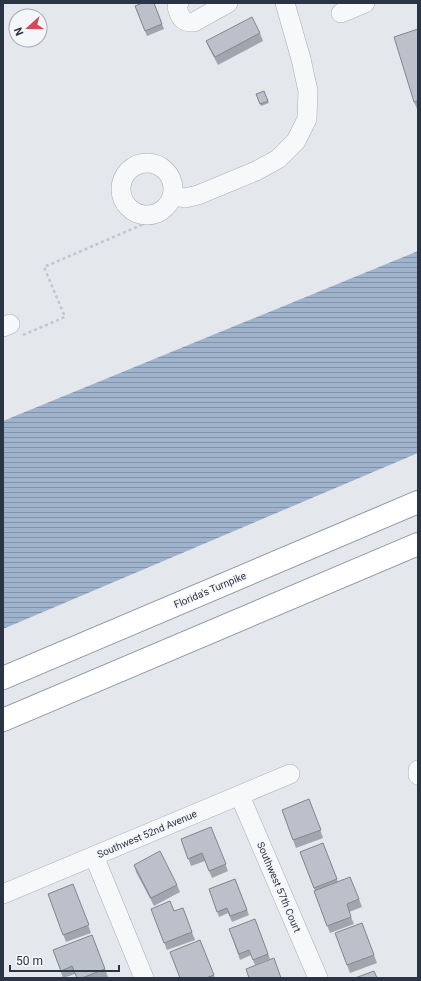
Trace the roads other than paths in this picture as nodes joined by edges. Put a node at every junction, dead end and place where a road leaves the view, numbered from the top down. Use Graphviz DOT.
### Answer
graph roads {
  1 [pos="179,3"];
  2 [pos="285,3"];
  3 [pos="365,3"];
  4 [pos="224,4"];
  5 [pos="341,13"];
  6 [pos="173,196"];
  7 [pos="418,502"];
  8 [pos="418,544"];
  9 [pos="3,678"];
  10 [pos="3,720"];
  11 [pos="418,770"];
  12 [pos="290,774"];
  13 [pos="418,775"];
  14 [pos="240,796"];
  15 [pos="94,856"];
  16 [pos="3,894"];
  17 [pos="144,978"];
  18 [pos="318,978"];
  1 -- 4 [label="street"];
  2 -- 6 [label="street"];
  3 -- 5 [label="street"];
  6 -- 6 [label="street"];
  7 -- 9 [label="highway, Florida's Turnpike"];
  8 -- 10 [label="highway"];
  11 -- 13 [label="street"];
  12 -- 14 [label="street, Southwest 52nd Avenue"];
  14 -- 15 [label="street, Southwest 52nd Avenue"];
  14 -- 18 [label="street, Southwest 57th Court"];
  15 -- 16 [label="street, Southwest 52nd Avenue"];
  15 -- 17 [label="street"];
}
